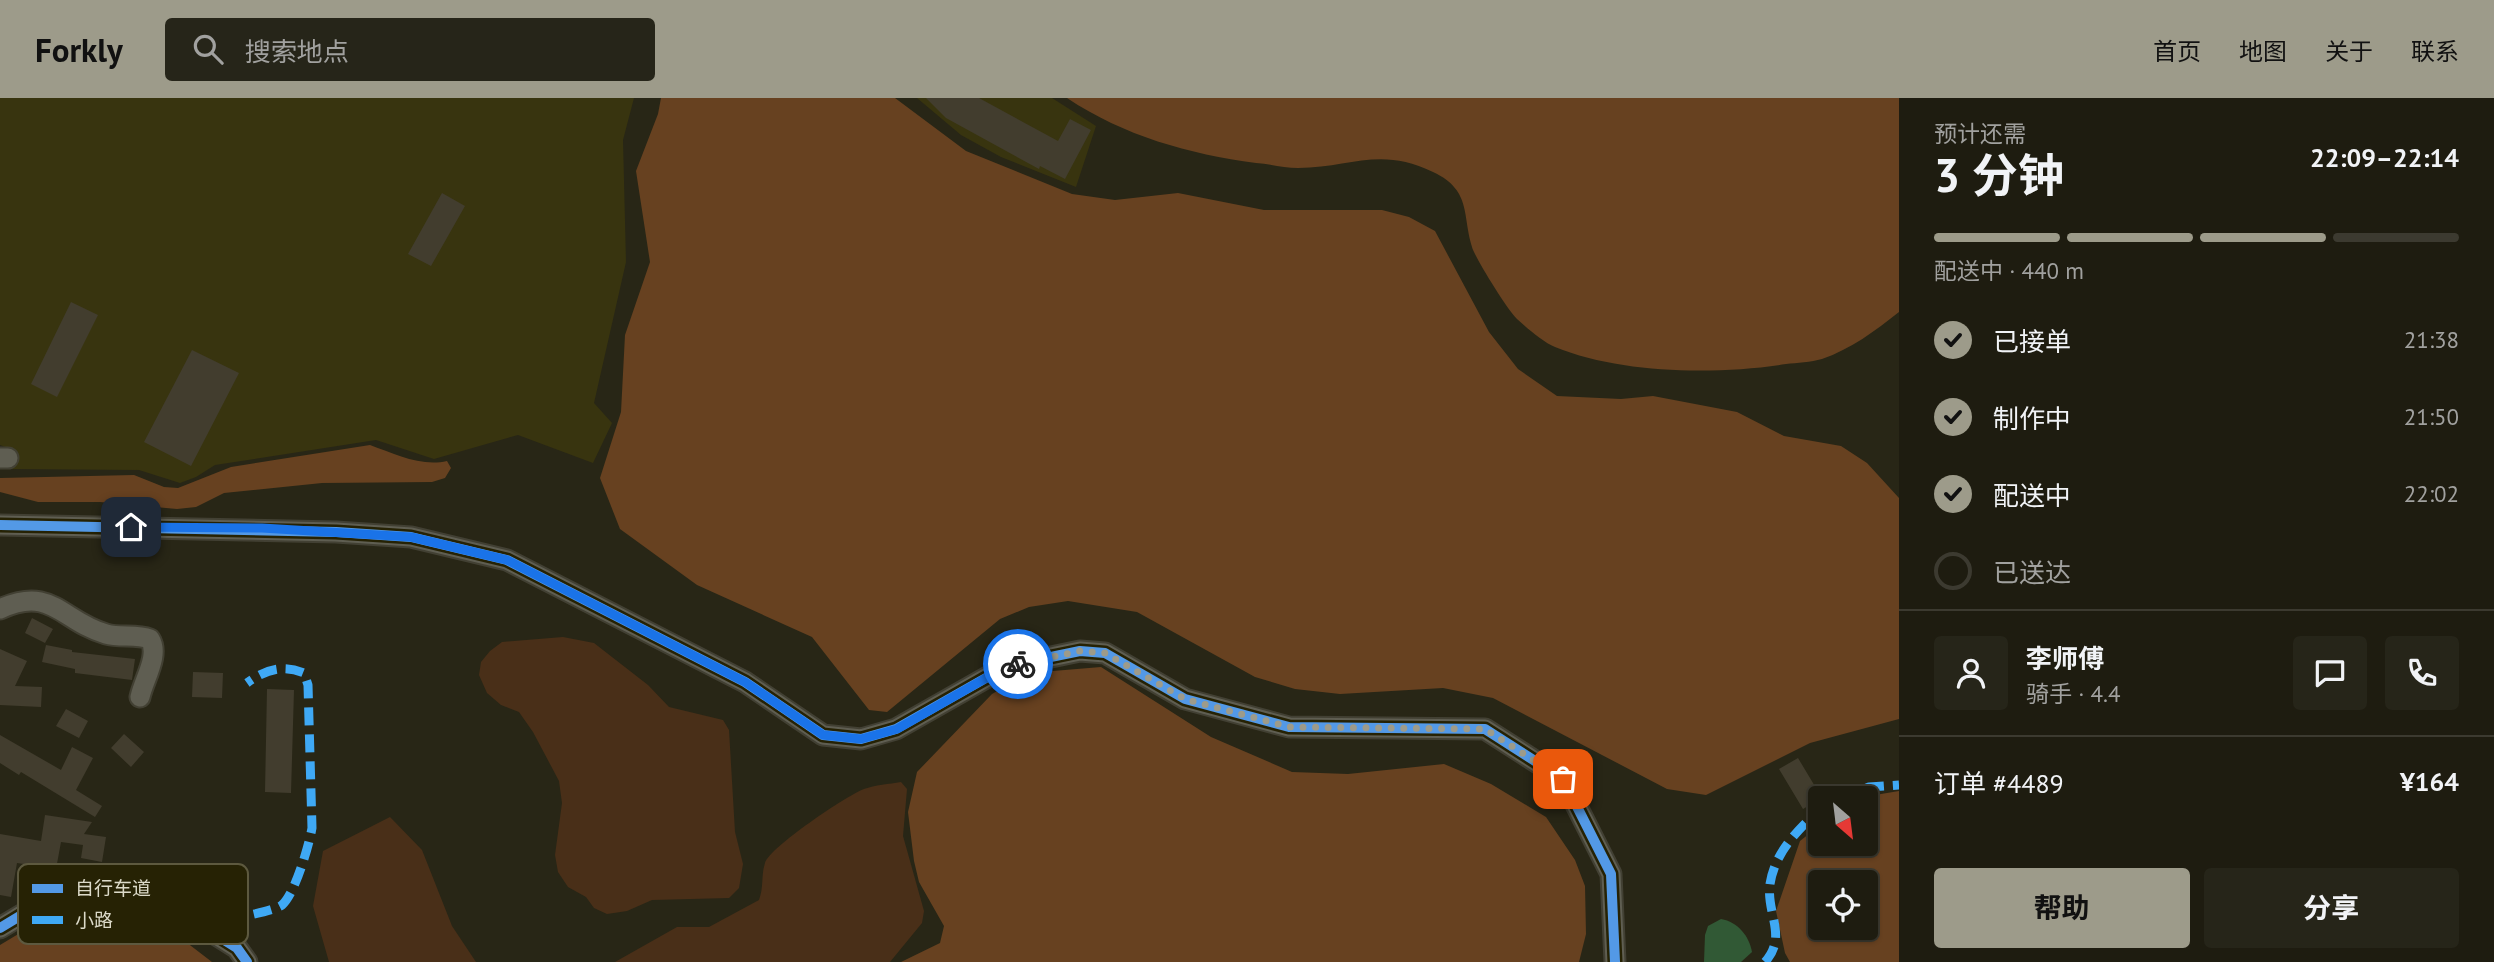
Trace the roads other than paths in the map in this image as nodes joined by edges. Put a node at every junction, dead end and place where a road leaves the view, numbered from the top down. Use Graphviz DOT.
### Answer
graph roads {
  1 [pos="0,525"];
  2 [pos="0,609"];
  3 [pos="140,697"];
  4 [pos="18,917"];
  5 [pos="0,928"];
  6 [pos="231,944"];
  7 [pos="247,962"];
  8 [pos="1615,962"];
  1 -- 8 [label="street"];
  2 -- 3 [label="street"];
  4 -- 5 [label="street"];
  6 -- 7 [label="street"];
}
